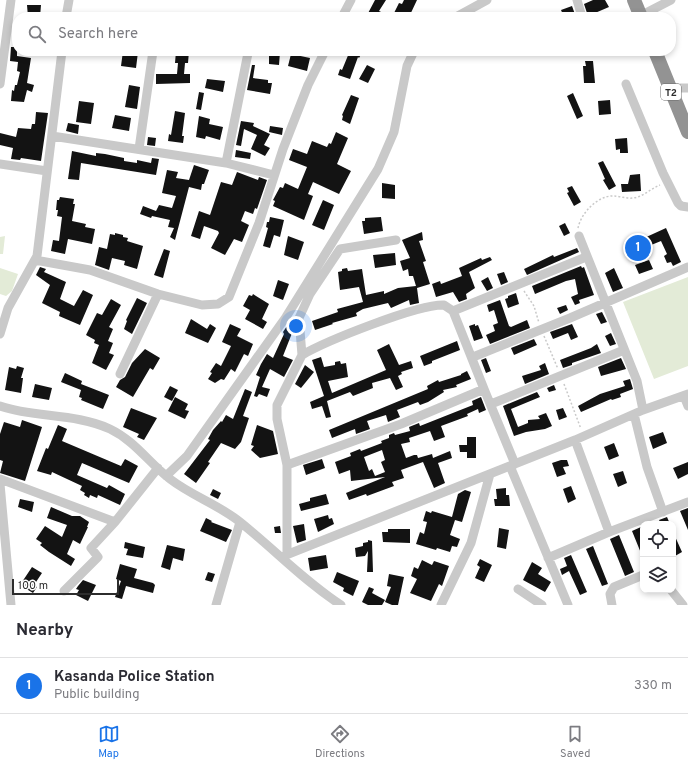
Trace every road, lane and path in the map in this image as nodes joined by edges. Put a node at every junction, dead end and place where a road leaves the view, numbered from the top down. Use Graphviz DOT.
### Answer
graph roads {
  1 [pos="11,0"];
  2 [pos="69,0"];
  3 [pos="351,0"];
  4 [pos="487,0"];
  5 [pos="576,0"];
  6 [pos="634,0"];
  7 [pos="671,0"];
  8 [pos="67,12"];
  9 [pos="345,12"];
  10 [pos="465,12"];
  11 [pos="580,12"];
  12 [pos="638,12"];
  13 [pos="648,12"];
  14 [pos="61,56"];
  15 [pos="152,56"];
  16 [pos="247,56"];
  17 [pos="323,56"];
  18 [pos="412,56"];
  19 [pos="657,56"];
  20 [pos="0,84"];
  21 [pos="626,84"];
  22 [pos="670,88"];
  23 [pos="688,88"];
  24 [pos="688,132"];
  25 [pos="52,136"];
  26 [pos="139,149"];
  27 [pos="226,163"];
  28 [pos="0,164"];
  29 [pos="47,171"];
  30 [pos="274,174"];
  31 [pos="668,183"];
  32 [pos="688,207"];
  33 [pos="579,236"];
  34 [pos="396,240"];
  35 [pos="586,257"];
  36 [pos="35,260"];
  37 [pos="688,267"];
  38 [pos="519,284"];
  39 [pos="158,294"];
  40 [pos="605,304"];
  41 [pos="453,311"];
  42 [pos="540,330"];
  43 [pos="0,334"];
  44 [pos="624,350"];
  45 [pos="302,355"];
  46 [pos="472,358"];
  47 [pos="120,374"];
  48 [pos="560,375"];
  49 [pos="484,389"];
  50 [pos="686,395"];
  51 [pos="491,404"];
  52 [pos="0,406"];
  53 [pos="688,406"];
  54 [pos="639,412"];
  55 [pos="584,436"];
  56 [pos="576,440"];
  57 [pos="287,465"];
  58 [pos="513,465"];
  59 [pos="158,468"];
  60 [pos="490,474"];
  61 [pos="166,476"];
  62 [pos="0,479"];
  63 [pos="0,484"];
  64 [pos="688,502"];
  65 [pos="663,512"];
  66 [pos="115,522"];
  67 [pos="240,522"];
  68 [pos="609,532"];
  69 [pos="284,556"];
  70 [pos="548,558"];
  71 [pos="640,576"];
  72 [pos="518,589"];
  73 [pos="64,592"];
  74 [pos="673,593"];
  75 [pos="11,605"];
  76 [pos="216,605"];
  77 [pos="341,605"];
  78 [pos="440,605"];
  79 [pos="542,605"];
  80 [pos="568,605"];
  81 [pos="612,605"];
  82 [pos="683,605"];
  1 -- 20 [label="street"];
  2 -- 8 [label="street"];
  3 -- 9 [label="street"];
  4 -- 10 [label="street"];
  5 -- 11 [label="street"];
  6 -- 12 [label="highway"];
  7 -- 13 [label="street"];
  14 -- 25 [label="street"];
  15 -- 26 [label="street"];
  16 -- 27 [label="street"];
  17 -- 30 [label="street"];
  18 -- 61 [label="street"];
  19 -- 22 [label="highway, T2"];
  21 -- 31 [label="street"];
  22 -- 23 [label="street"];
  22 -- 24 [label="highway, T2"];
  25 -- 26 [label="street"];
  25 -- 29 [label="street"];
  26 -- 27 [label="street"];
  27 -- 30 [label="street"];
  28 -- 29 [label="street"];
  29 -- 36 [label="street"];
  30 -- 39 [label="street"];
  31 -- 32 [label="street"];
  31 -- 33 [label="path"];
  33 -- 35 [label="street"];
  34 -- 45 [label="street"];
  35 -- 38 [label="street"];
  35 -- 40 [label="street"];
  36 -- 39 [label="street"];
  36 -- 43 [label="street"];
  37 -- 40 [label="street"];
  38 -- 41 [label="street"];
  38 -- 42 [label="path"];
  39 -- 47 [label="street"];
  40 -- 42 [label="street"];
  40 -- 44 [label="street"];
  41 -- 45 [label="street"];
  41 -- 46 [label="street"];
  42 -- 46 [label="street"];
  42 -- 48 [label="path"];
  44 -- 48 [label="street"];
  44 -- 54 [label="street"];
  45 -- 57 [label="street"];
  46 -- 49 [label="street"];
  48 -- 51 [label="street"];
  48 -- 55 [label="path"];
  49 -- 51 [label="street"];
  49 -- 57 [label="street"];
  50 -- 53 [label="street"];
  50 -- 54 [label="street"];
  51 -- 58 [label="street"];
  52 -- 59 [label="street"];
  54 -- 55 [label="street"];
  54 -- 65 [label="street"];
  55 -- 56 [label="street"];
  56 -- 58 [label="street"];
  56 -- 68 [label="street"];
  57 -- 69 [label="street"];
  58 -- 60 [label="street"];
  58 -- 70 [label="street"];
  59 -- 61 [label="street"];
  59 -- 66 [label="street"];
  60 -- 69 [label="street"];
  60 -- 78 [label="street"];
  61 -- 67 [label="street"];
  62 -- 66 [label="street"];
  63 -- 75 [label="street"];
  64 -- 65 [label="street"];
  65 -- 68 [label="street"];
  66 -- 73 [label="street"];
  67 -- 69 [label="street"];
  67 -- 76 [label="street"];
  68 -- 70 [label="street"];
  69 -- 77 [label="street"];
  70 -- 80 [label="street"];
  71 -- 81 [label="street"];
  72 -- 79 [label="street"];
  74 -- 82 [label="street"];
}
